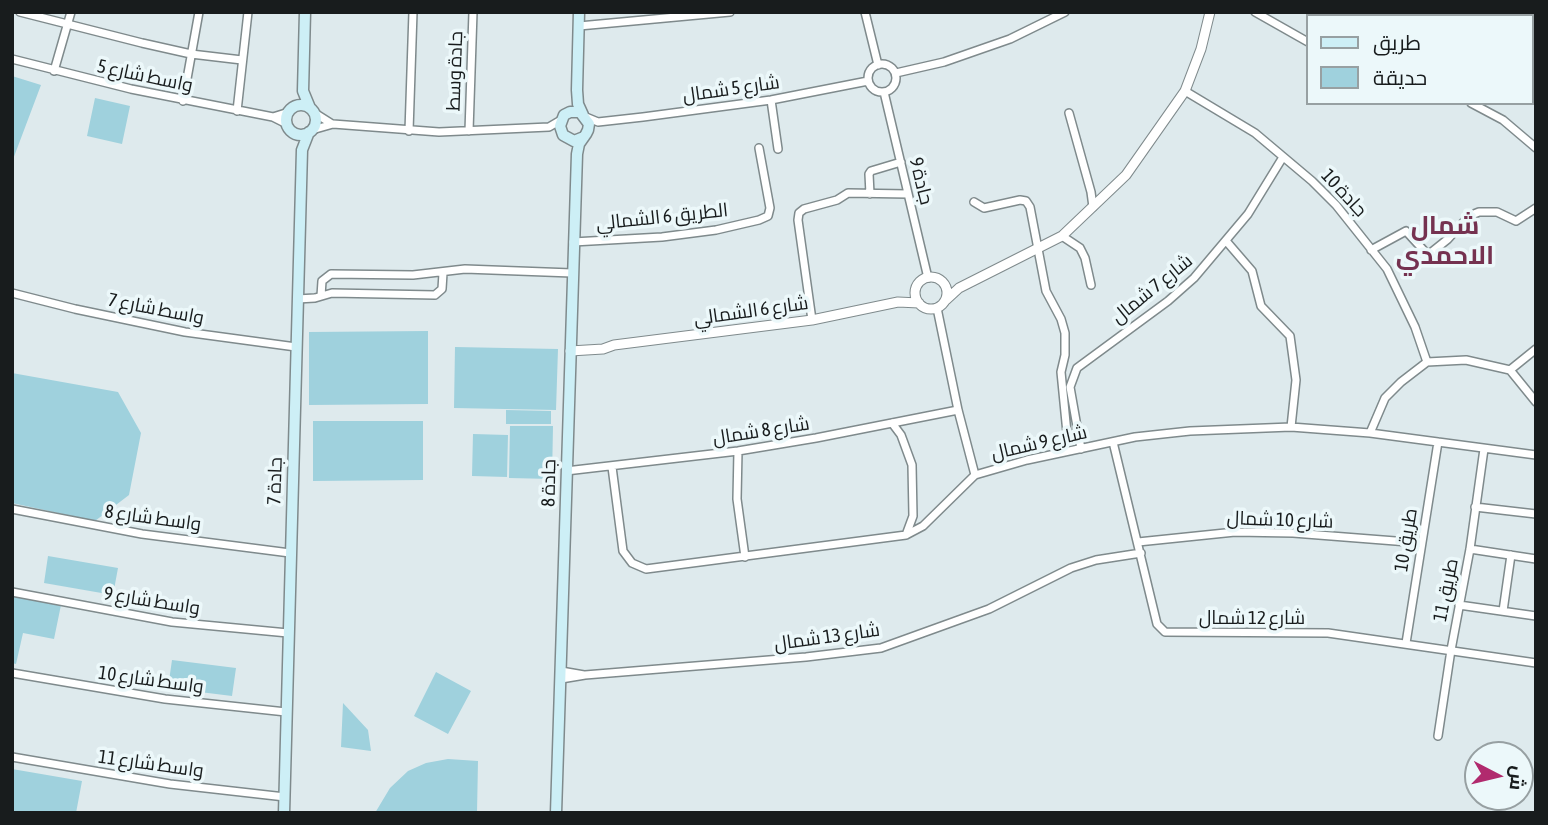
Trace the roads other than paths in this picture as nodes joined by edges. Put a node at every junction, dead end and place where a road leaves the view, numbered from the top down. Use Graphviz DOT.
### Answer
graph roads {
  1 [pos="20,12"];
  2 [pos="71,12"];
  3 [pos="199,12"];
  4 [pos="248,12"];
  5 [pos="303,12"];
  6 [pos="413,12"];
  7 [pos="473,12"];
  8 [pos="579,12"];
  9 [pos="730,12"];
  10 [pos="865,12"];
  11 [pos="1065,12"];
  12 [pos="1210,12"];
  13 [pos="1255,12"];
  14 [pos="667,15"];
  15 [pos="67,25"];
  16 [pos="579,26"];
  17 [pos="1306,41"];
  18 [pos="191,54"];
  19 [pos="12,59"];
  20 [pos="242,60"];
  21 [pos="878,65"];
  22 [pos="54,71"];
  23 [pos="895,73"];
  24 [pos="868,81"];
  25 [pos="577,90"];
  26 [pos="303,91"];
  27 [pos="1185,91"];
  28 [pos="884,92"];
  29 [pos="771,100"];
  30 [pos="183,101"];
  31 [pos="1475,105"];
  32 [pos="292,109"];
  33 [pos="311,110"];
  34 [pos="237,111"];
  35 [pos="1069,113"];
  36 [pos="583,115"];
  37 [pos="273,117"];
  38 [pos="563,117"];
  39 [pos="598,122"];
  40 [pos="333,124"];
  41 [pos="549,127"];
  42 [pos="290,129"];
  43 [pos="311,131"];
  44 [pos="409,131"];
  45 [pos="469,131"];
  46 [pos="585,136"];
  47 [pos="566,138"];
  48 [pos="759,148"];
  49 [pos="1536,148"];
  50 [pos="778,149"];
  51 [pos="302,150"];
  52 [pos="577,154"];
  53 [pos="1283,157"];
  54 [pos="901,162"];
  55 [pos="870,194"];
  56 [pos="908,194"];
  57 [pos="974,202"];
  58 [pos="1093,207"];
  59 [pos="1536,208"];
  60 [pos="1062,236"];
  61 [pos="573,242"];
  62 [pos="1227,242"];
  63 [pos="1037,250"];
  64 [pos="1371,250"];
  65 [pos="443,272"];
  66 [pos="572,273"];
  67 [pos="929,278"];
  68 [pos="972,282"];
  69 [pos="944,284"];
  70 [pos="1091,285"];
  71 [pos="916,288"];
  72 [pos="12,293"];
  73 [pos="321,296"];
  74 [pos="298,299"];
  75 [pos="946,300"];
  76 [pos="891,303"];
  77 [pos="919,303"];
  78 [pos="937,308"];
  79 [pos="812,320"];
  80 [pos="296,347"];
  81 [pos="570,348"];
  82 [pos="1536,348"];
  83 [pos="1427,362"];
  84 [pos="1510,370"];
  85 [pos="1536,402"];
  86 [pos="958,410"];
  87 [pos="892,423"];
  88 [pos="1291,427"];
  89 [pos="1068,433"];
  90 [pos="1370,433"];
  91 [pos="1113,442"];
  92 [pos="1438,442"];
  93 [pos="1081,449"];
  94 [pos="1484,449"];
  95 [pos="738,451"];
  96 [pos="1536,455"];
  97 [pos="612,467"];
  98 [pos="566,471"];
  99 [pos="975,475"];
  100 [pos="1475,507"];
  101 [pos="12,509"];
  102 [pos="1536,514"];
  103 [pos="906,534"];
  104 [pos="1138,542"];
  105 [pos="1421,543"];
  106 [pos="1470,549"];
  107 [pos="290,553"];
  108 [pos="1141,553"];
  109 [pos="1511,555"];
  110 [pos="745,556"];
  111 [pos="1536,559"];
  112 [pos="12,592"];
  113 [pos="1459,605"];
  114 [pos="1503,611"];
  115 [pos="1536,616"];
  116 [pos="288,634"];
  117 [pos="1406,643"];
  118 [pos="1451,650"];
  119 [pos="1536,663"];
  120 [pos="12,674"];
  121 [pos="561,675"];
  122 [pos="286,712"];
  123 [pos="1438,737"];
  124 [pos="12,757"];
  125 [pos="285,797"];
  126 [pos="284,813"];
  127 [pos="556,813"];
  1 -- 15 [label="street"];
  2 -- 15 [label="street"];
  3 -- 18 [label="street"];
  4 -- 20 [label="street"];
  5 -- 26 [label="main road"];
  6 -- 44 [label="street"];
  7 -- 45 [label="street, جادة وسط"];
  8 -- 16 [label="main road"];
  9 -- 14 [label="street"];
  10 -- 21 [label="street"];
  11 -- 23 [label="street"];
  12 -- 27 [label="street"];
  13 -- 17 [label="street"];
  14 -- 16 [label="street"];
  15 -- 18 [label="street"];
  15 -- 22 [label="street"];
  16 -- 25 [label="main road"];
  18 -- 20 [label="street"];
  18 -- 30 [label="street"];
  19 -- 22 [label="street, واسط شارع 5"];
  20 -- 34 [label="street"];
  21 -- 23 [label="street"];
  21 -- 24 [label="street"];
  22 -- 30 [label="street, واسط شارع 5"];
  23 -- 28 [label="street"];
  24 -- 28 [label="street"];
  24 -- 29 [label="street, شارع 5 شمال"];
  25 -- 36 [label="main road"];
  25 -- 38 [label="main road"];
  26 -- 32 [label="main road"];
  26 -- 33 [label="main road"];
  27 -- 53 [label="street, جادة 10"];
  27 -- 58 [label="street"];
  28 -- 54 [label="street, جادة 9"];
  29 -- 39 [label="street, شارع 5 شمال"];
  29 -- 50 [label="street"];
  30 -- 34 [label="street, واسط شارع 5"];
  31 -- 49 [label="street"];
  32 -- 33 [label="main road"];
  32 -- 37 [label="street, واسط شارع 5"];
  32 -- 42 [label="main road"];
  33 -- 40 [label="street"];
  33 -- 43 [label="main road"];
  34 -- 37 [label="street, واسط شارع 5"];
  35 -- 58 [label="street"];
  36 -- 38 [label="main road"];
  36 -- 39 [label="street"];
  36 -- 46 [label="main road"];
  37 -- 42 [label="street, واسط شارع 5"];
  38 -- 41 [label="street"];
  38 -- 47 [label="main road"];
  39 -- 46 [label="street"];
  40 -- 43 [label="street"];
  40 -- 44 [label="street"];
  41 -- 45 [label="street"];
  41 -- 47 [label="street"];
  42 -- 43 [label="main road"];
  42 -- 51 [label="main road, جادة 7"];
  43 -- 51 [label="main road, جادة 7"];
  44 -- 45 [label="street"];
  46 -- 47 [label="main road"];
  46 -- 52 [label="main road, جادة 8"];
  47 -- 52 [label="main road, جادة 8"];
  48 -- 61 [label="street, الطريق 6 الشمالي"];
  51 -- 74 [label="main road, جادة 7"];
  52 -- 61 [label="main road, جادة 8"];
  53 -- 62 [label="street, شارع 7 شمال"];
  53 -- 64 [label="street, جادة 10"];
  54 -- 55 [label="street"];
  54 -- 56 [label="street, جادة 9"];
  55 -- 56 [label="street"];
  55 -- 79 [label="street"];
  56 -- 67 [label="street, جادة 9"];
  57 -- 63 [label="street"];
  58 -- 60 [label="street"];
  59 -- 64 [label="street"];
  60 -- 63 [label="street"];
  60 -- 70 [label="street"];
  61 -- 66 [label="main road, جادة 8"];
  62 -- 88 [label="street"];
  62 -- 93 [label="street, شارع 7 شمال"];
  63 -- 68 [label="street"];
  63 -- 89 [label="street"];
  64 -- 83 [label="street, جادة 10"];
  65 -- 66 [label="street"];
  65 -- 73 [label="street"];
  65 -- 73 [label="street"];
  66 -- 81 [label="main road, جادة 8"];
  67 -- 69 [label="street"];
  67 -- 71 [label="street"];
  68 -- 69 [label="street"];
  68 -- 75 [label="street"];
  69 -- 75 [label="street"];
  71 -- 76 [label="street, شارع 6 الشمالي"];
  71 -- 77 [label="street"];
  72 -- 80 [label="street, واسط شارع 7"];
  73 -- 74 [label="street"];
  74 -- 80 [label="main road, جادة 7"];
  75 -- 78 [label="street"];
  76 -- 77 [label="street, شارع 6 الشمالي"];
  76 -- 79 [label="street, شارع 6 الشمالي"];
  77 -- 78 [label="street"];
  78 -- 86 [label="street"];
  79 -- 81 [label="street, شارع 6 الشمالي"];
  80 -- 107 [label="main road, جادة 7"];
  81 -- 98 [label="main road, جادة 8"];
  82 -- 84 [label="street"];
  83 -- 84 [label="street"];
  83 -- 90 [label="street"];
  84 -- 85 [label="street"];
  86 -- 87 [label="street, شارع 8 شمال"];
  86 -- 99 [label="street"];
  87 -- 95 [label="street, شارع 8 شمال"];
  87 -- 103 [label="street"];
  88 -- 90 [label="street, شارع 9 شمال"];
  88 -- 91 [label="street, شارع 9 شمال"];
  90 -- 92 [label="street, شارع 9 شمال"];
  91 -- 93 [label="street, شارع 9 شمال"];
  91 -- 104 [label="street, شارع 12 شمال"];
  92 -- 94 [label="street, شارع 9 شمال"];
  92 -- 105 [label="street, طريق 10"];
  93 -- 99 [label="street, شارع 9 شمال"];
  94 -- 96 [label="street, شارع 9 شمال"];
  94 -- 100 [label="street, طريق 11"];
  95 -- 97 [label="street, شارع 8 شمال"];
  95 -- 110 [label="street"];
  97 -- 98 [label="street, شارع 8 شمال"];
  97 -- 110 [label="street, شارع 9 شمال"];
  98 -- 121 [label="main road, جادة 8"];
  99 -- 103 [label="street, شارع 9 شمال"];
  100 -- 102 [label="street"];
  100 -- 106 [label="street, طريق 11"];
  101 -- 107 [label="street, واسط شارع 8"];
  103 -- 110 [label="street, شارع 9 شمال"];
  104 -- 105 [label="street, شارع 10 شمال"];
  104 -- 108 [label="street, شارع 12 شمال"];
  105 -- 117 [label="street, طريق 10"];
  106 -- 109 [label="street"];
  106 -- 113 [label="street, طريق 11"];
  107 -- 116 [label="main road, جادة 7"];
  108 -- 117 [label="street, شارع 12 شمال"];
  108 -- 121 [label="street, شارع 13 شمال"];
  109 -- 111 [label="street"];
  109 -- 114 [label="street"];
  112 -- 116 [label="street, واسط شارع 9"];
  113 -- 114 [label="street"];
  113 -- 118 [label="street, طريق 11"];
  114 -- 115 [label="street"];
  116 -- 122 [label="main road, جادة 7"];
  117 -- 118 [label="street, شارع 12 شمال"];
  118 -- 119 [label="street, شارع 12 شمال"];
  118 -- 123 [label="street, طريق 11"];
  120 -- 122 [label="street, واسط شارع 10"];
  121 -- 127 [label="main road, جادة 8"];
  122 -- 125 [label="main road, جادة 7"];
  124 -- 125 [label="street, واسط شارع 11"];
  125 -- 126 [label="main road, جادة 7"];
}
